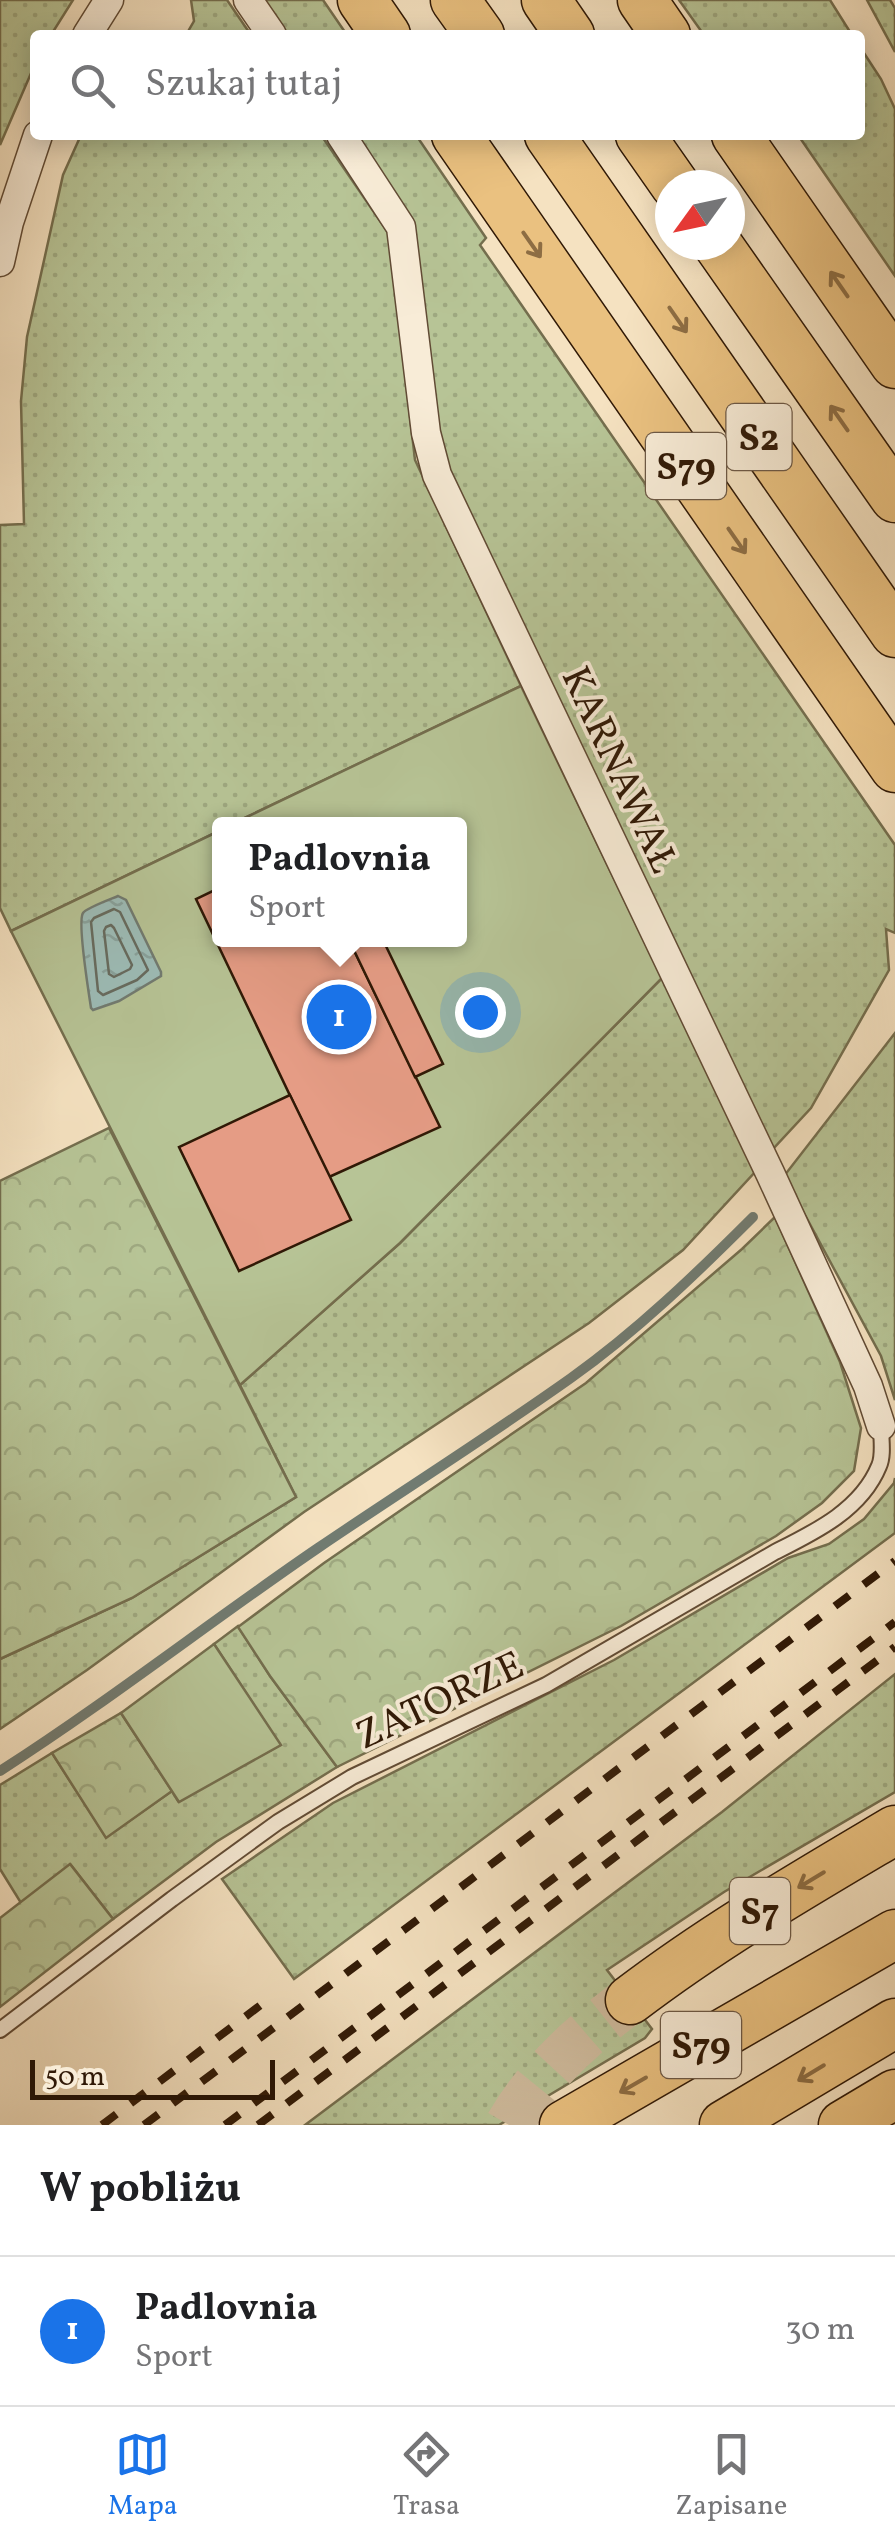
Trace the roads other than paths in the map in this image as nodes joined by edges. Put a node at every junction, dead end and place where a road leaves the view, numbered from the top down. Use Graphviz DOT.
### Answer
graph roads {
  1 [pos="109,0"];
  2 [pos="248,0"];
  3 [pos="362,0"];
  4 [pos="455,0"];
  5 [pos="546,0"];
  6 [pos="642,0"];
  7 [pos="91,30"];
  8 [pos="269,30"];
  9 [pos="383,30"];
  10 [pos="476,30"];
  11 [pos="567,30"];
  12 [pos="663,30"];
  13 [pos="36,140"];
  14 [pos="344,140"];
  15 [pos="459,140"];
  16 [pos="552,140"];
  17 [pos="644,140"];
  18 [pos="739,140"];
  19 [pos="665,170"];
  20 [pos="728,260"];
  21 [pos="0,262"];
  22 [pos="895,364"];
  23 [pos="895,498"];
  24 [pos="895,633"];
  25 [pos="895,768"];
  26 [pos="881,1426"];
  27 [pos="895,1830"];
  28 [pos="895,1934"];
  29 [pos="630,2000"];
  30 [pos="895,2023"];
  31 [pos="0,2030"];
  32 [pos="895,2094"];
  33 [pos="564,2125"];
  34 [pos="724,2125"];
  35 [pos="843,2125"];
  1 -- 7 [label="street"];
  2 -- 8 [label="street"];
  3 -- 9 [label="highway"];
  4 -- 10 [label="highway"];
  5 -- 11 [label="highway"];
  6 -- 12 [label="highway"];
  13 -- 21 [label="street"];
  14 -- 26 [label="street, KARNAWAŁ"];
  15 -- 25 [label="highway, S79, one-way"];
  16 -- 24 [label="highway, S2, one-way"];
  17 -- 19 [label="highway"];
  22 -- 18 [label="highway, one-way"];
  23 -- 20 [label="highway, S2, one-way"];
  26 -- 31 [label="lane, ZATORZE"];
  27 -- 29 [label="highway, S7, one-way"];
  28 -- 33 [label="highway, S79, one-way"];
  30 -- 34 [label="highway, one-way"];
  32 -- 35 [label="highway"];
}
